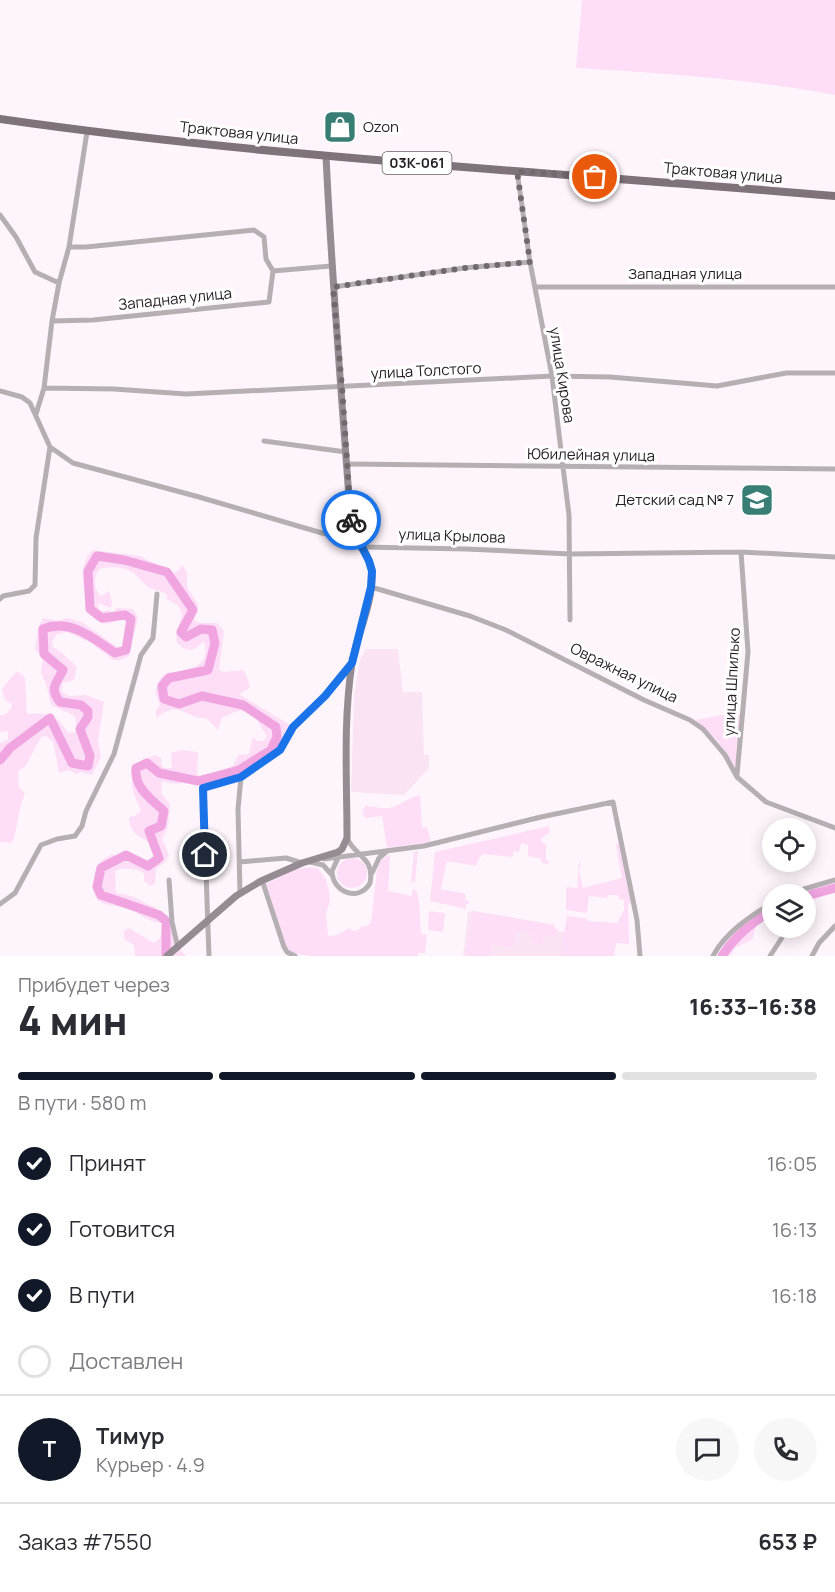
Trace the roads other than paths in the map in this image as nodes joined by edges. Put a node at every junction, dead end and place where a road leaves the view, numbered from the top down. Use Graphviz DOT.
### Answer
graph roads {
  1 [pos="0,119"];
  2 [pos="87,132"];
  3 [pos="326,156"];
  4 [pos="517,171"];
  5 [pos="835,196"];
  6 [pos="0,215"];
  7 [pos="69,247"];
  8 [pos="530,262"];
  9 [pos="331,266"];
  10 [pos="273,271"];
  11 [pos="59,283"];
  12 [pos="333,287"];
  13 [pos="535,287"];
  14 [pos="835,287"];
  15 [pos="52,321"];
  16 [pos="835,372"];
  17 [pos="552,376"];
  18 [pos="342,387"];
  19 [pos="44,388"];
  20 [pos="0,391"];
  21 [pos="36,414"];
  22 [pos="264,441"];
  23 [pos="51,447"];
  24 [pos="345,452"];
  25 [pos="347,464"];
  26 [pos="563,467"];
  27 [pos="835,469"];
  28 [pos="352,539"];
  29 [pos="362,547"];
  30 [pos="741,552"];
  31 [pos="570,554"];
  32 [pos="835,557"];
  33 [pos="371,587"];
  34 [pos="157,594"];
  35 [pos="0,599"];
  36 [pos="570,620"];
  37 [pos="352,663"];
  38 [pos="241,777"];
  39 [pos="737,777"];
  40 [pos="835,828"];
  41 [pos="347,838"];
  42 [pos="342,849"];
  43 [pos="388,850"];
  44 [pos="360,855"];
  45 [pos="338,857"];
  46 [pos="240,862"];
  47 [pos="304,862"];
  48 [pos="332,875"];
  49 [pos="371,876"];
  50 [pos="169,880"];
  51 [pos="262,880"];
  52 [pos="835,880"];
  53 [pos="816,886"];
  54 [pos="240,894"];
  55 [pos="0,904"];
  56 [pos="762,909"];
  57 [pos="206,922"];
  58 [pos="835,926"];
  59 [pos="782,938"];
  60 [pos="178,948"];
  61 [pos="167,956"];
  62 [pos="208,956"];
  63 [pos="295,956"];
  64 [pos="640,956"];
  65 [pos="713,956"];
  66 [pos="770,956"];
  67 [pos="812,956"];
  1 -- 2 [label="main road, Трактовая улица / 03К-061"];
  2 -- 3 [label="main road, Трактовая улица / 03К-061"];
  2 -- 7 [label="street"];
  3 -- 4 [label="main road, Трактовая улица / 03К-061"];
  3 -- 9 [label="street"];
  4 -- 5 [label="main road, Трактовая улица / 03К-061"];
  4 -- 8 [label="street, улица Кирова"];
  6 -- 11 [label="street"];
  7 -- 10 [label="street, Западная улица"];
  7 -- 11 [label="street"];
  8 -- 12 [label="street"];
  8 -- 13 [label="street, улица Кирова"];
  9 -- 10 [label="street"];
  9 -- 12 [label="street"];
  10 -- 15 [label="street, Западная улица"];
  11 -- 15 [label="street"];
  12 -- 18 [label="street"];
  13 -- 14 [label="street, Западная улица"];
  13 -- 17 [label="street, улица Кирова"];
  15 -- 19 [label="street"];
  16 -- 17 [label="street, улица Толстого"];
  17 -- 18 [label="street, улица Толстого"];
  17 -- 26 [label="street, улица Кирова"];
  18 -- 19 [label="street, улица Толстого"];
  18 -- 24 [label="street"];
  19 -- 21 [label="street"];
  20 -- 21 [label="street"];
  21 -- 23 [label="street"];
  22 -- 24 [label="street"];
  23 -- 28 [label="street"];
  23 -- 35 [label="street"];
  24 -- 25 [label="street"];
  25 -- 26 [label="street, Юбилейная улица"];
  25 -- 28 [label="street"];
  26 -- 27 [label="street, Юбилейная улица"];
  26 -- 31 [label="street, улица Кирова"];
  28 -- 29 [label="street"];
  29 -- 31 [label="street, улица Крылова"];
  29 -- 33 [label="street"];
  30 -- 31 [label="street, улица Крылова"];
  30 -- 32 [label="street, улица Крылова"];
  30 -- 39 [label="street, улица Шпилько"];
  31 -- 36 [label="street, улица Кирова"];
  33 -- 37 [label="street"];
  33 -- 39 [label="street, Овражная улица"];
  34 -- 55 [label="street"];
  37 -- 38 [label="street"];
  37 -- 41 [label="street"];
  38 -- 46 [label="street"];
  38 -- 57 [label="street"];
  39 -- 40 [label="street, Овражная улица"];
  41 -- 42 [label="street"];
  41 -- 44 [label="street"];
  42 -- 45 [label="street"];
  42 -- 47 [label="street"];
  43 -- 44 [label="street"];
  43 -- 49 [label="street"];
  43 -- 64 [label="street"];
  44 -- 45 [label="street"];
  44 -- 49 [label="street"];
  45 -- 47 [label="street"];
  45 -- 48 [label="street"];
  46 -- 47 [label="street"];
  46 -- 54 [label="street"];
  47 -- 48 [label="street"];
  47 -- 51 [label="street"];
  48 -- 49 [label="street"];
  50 -- 60 [label="street"];
  51 -- 54 [label="street"];
  51 -- 63 [label="street"];
  52 -- 53 [label="street"];
  54 -- 57 [label="street"];
  56 -- 65 [label="street"];
  57 -- 60 [label="street"];
  57 -- 62 [label="street"];
  58 -- 67 [label="street"];
  59 -- 66 [label="street"];
  60 -- 61 [label="street"];
}
